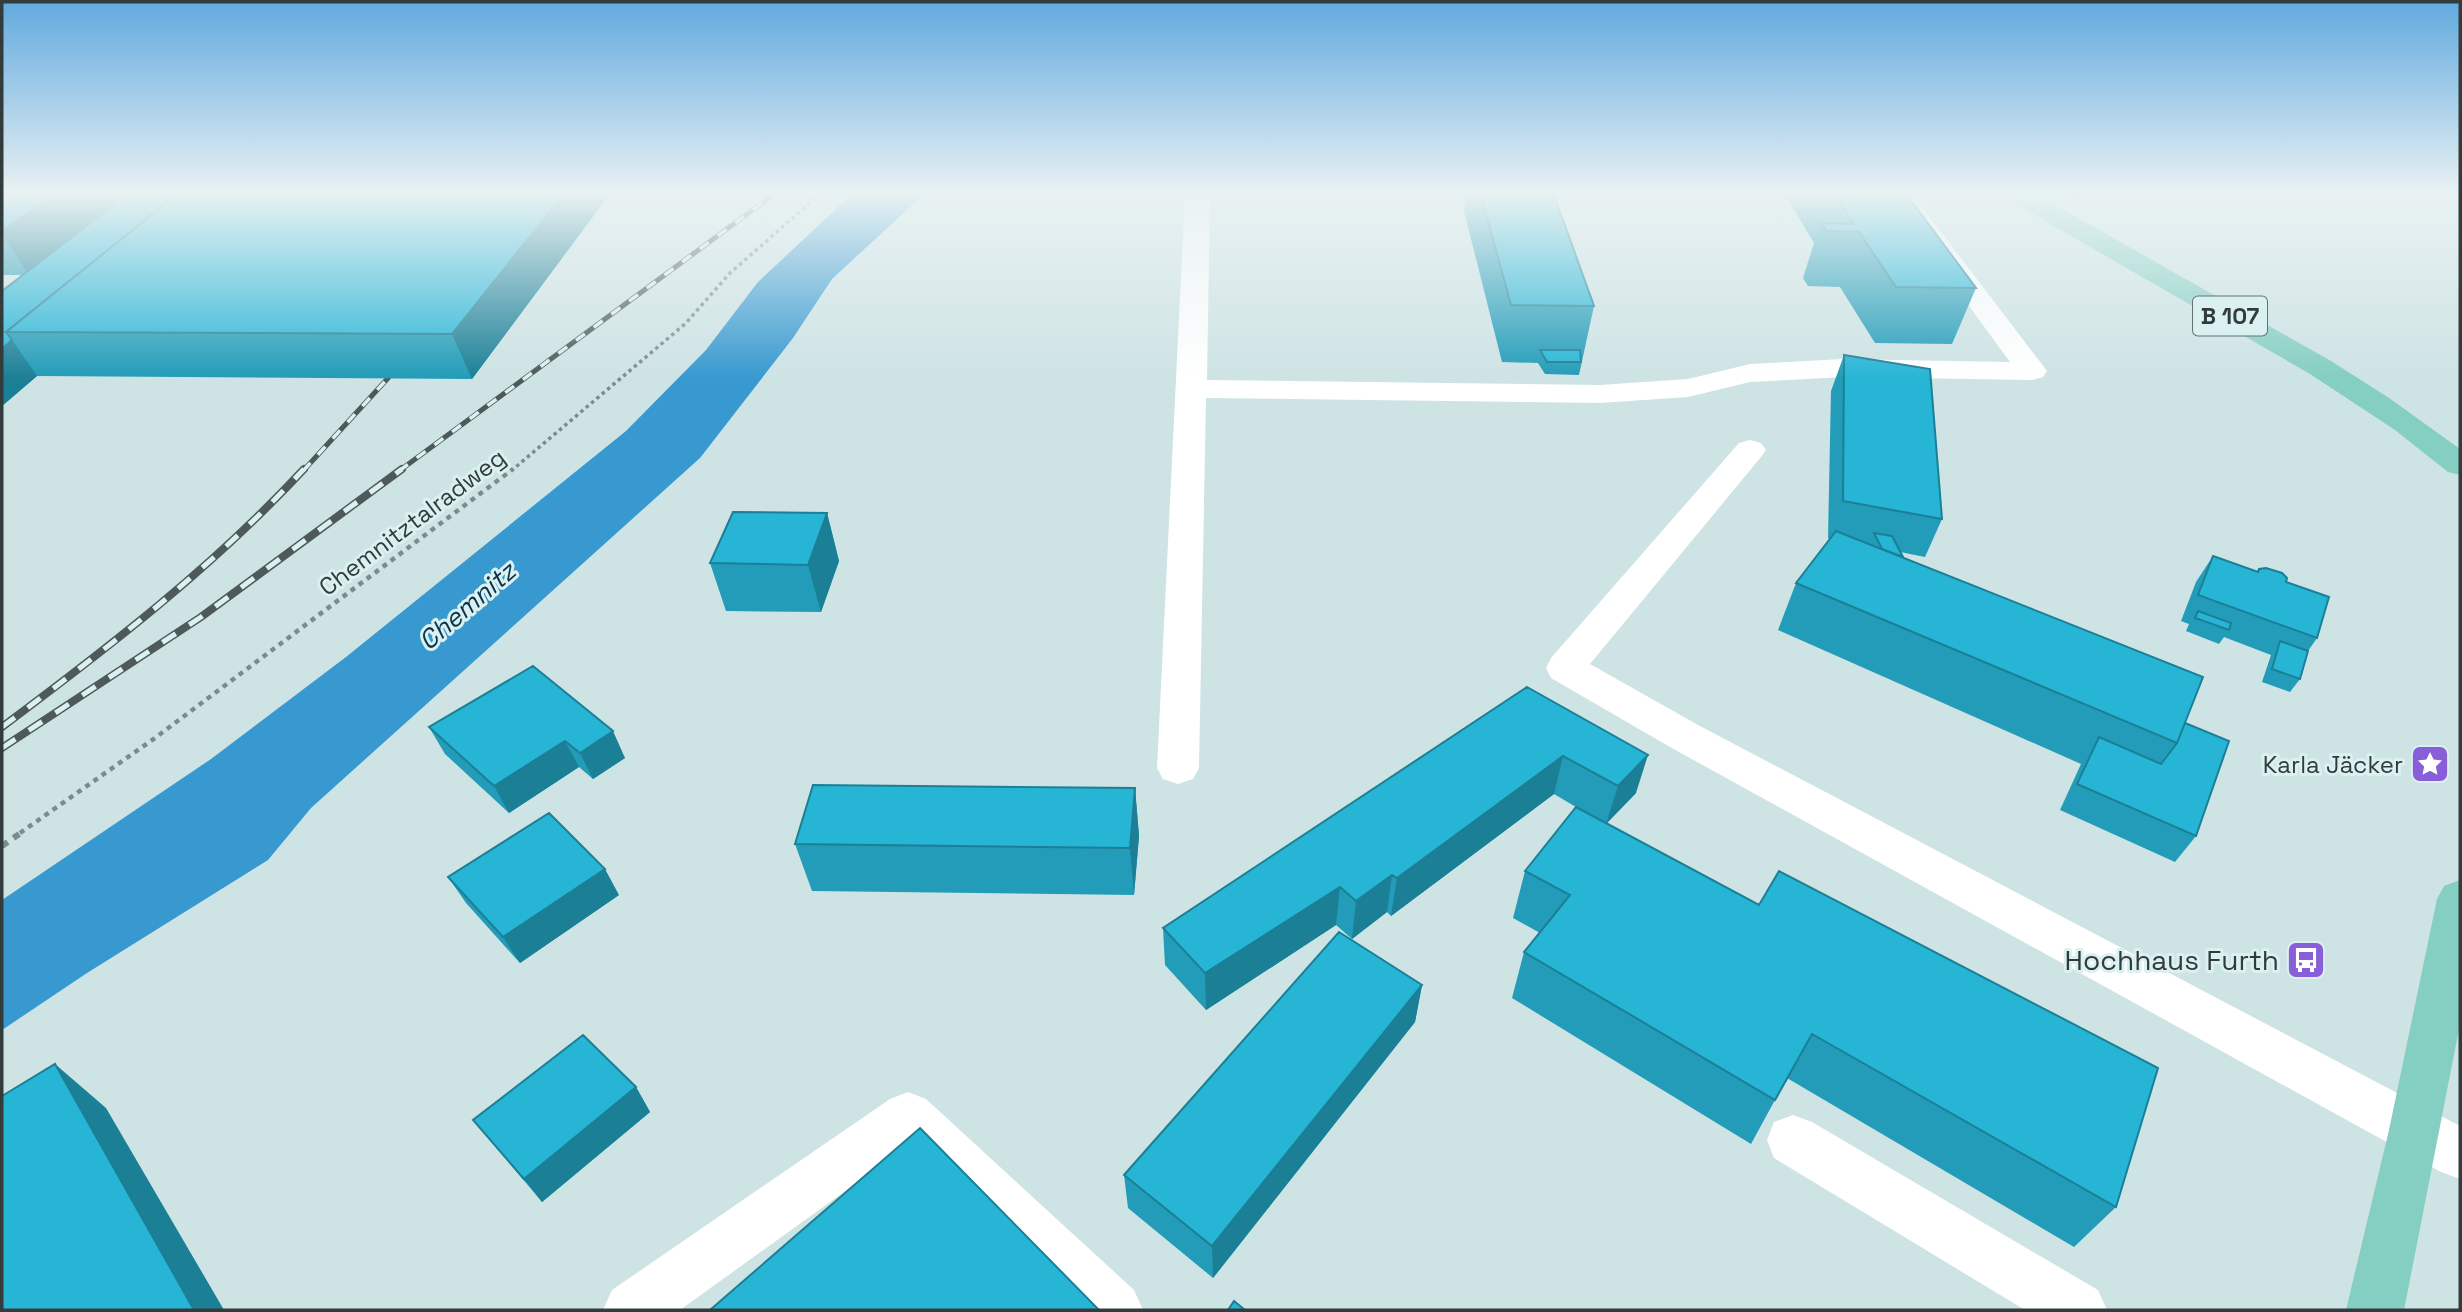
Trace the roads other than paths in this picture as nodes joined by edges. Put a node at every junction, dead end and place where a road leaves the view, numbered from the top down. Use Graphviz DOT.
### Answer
graph roads {
  1 [pos="1196,256"];
  2 [pos="1946,256"];
  3 [pos="2126,256"];
  4 [pos="1191,389"];
  5 [pos="1750,450"];
  6 [pos="2460,465"];
  7 [pos="1178,768"];
  8 [pos="2460,899"];
  9 [pos="2415,1130"];
  10 [pos="1793,1140"];
  11 [pos="2460,1154"];
  12 [pos="632,1310"];
  13 [pos="1114,1310"];
  14 [pos="2078,1310"];
  15 [pos="2375,1310"];
  1 -- 4 [label="lane"];
  2 -- 4 [label="lane"];
  3 -- 6 [label="main road, B 107"];
  4 -- 7 [label="lane"];
  5 -- 9 [label="lane"];
  8 -- 9 [label="main road"];
  9 -- 11 [label="lane"];
  9 -- 15 [label="main road"];
  10 -- 14 [label="lane"];
  12 -- 13 [label="lane"];
}
